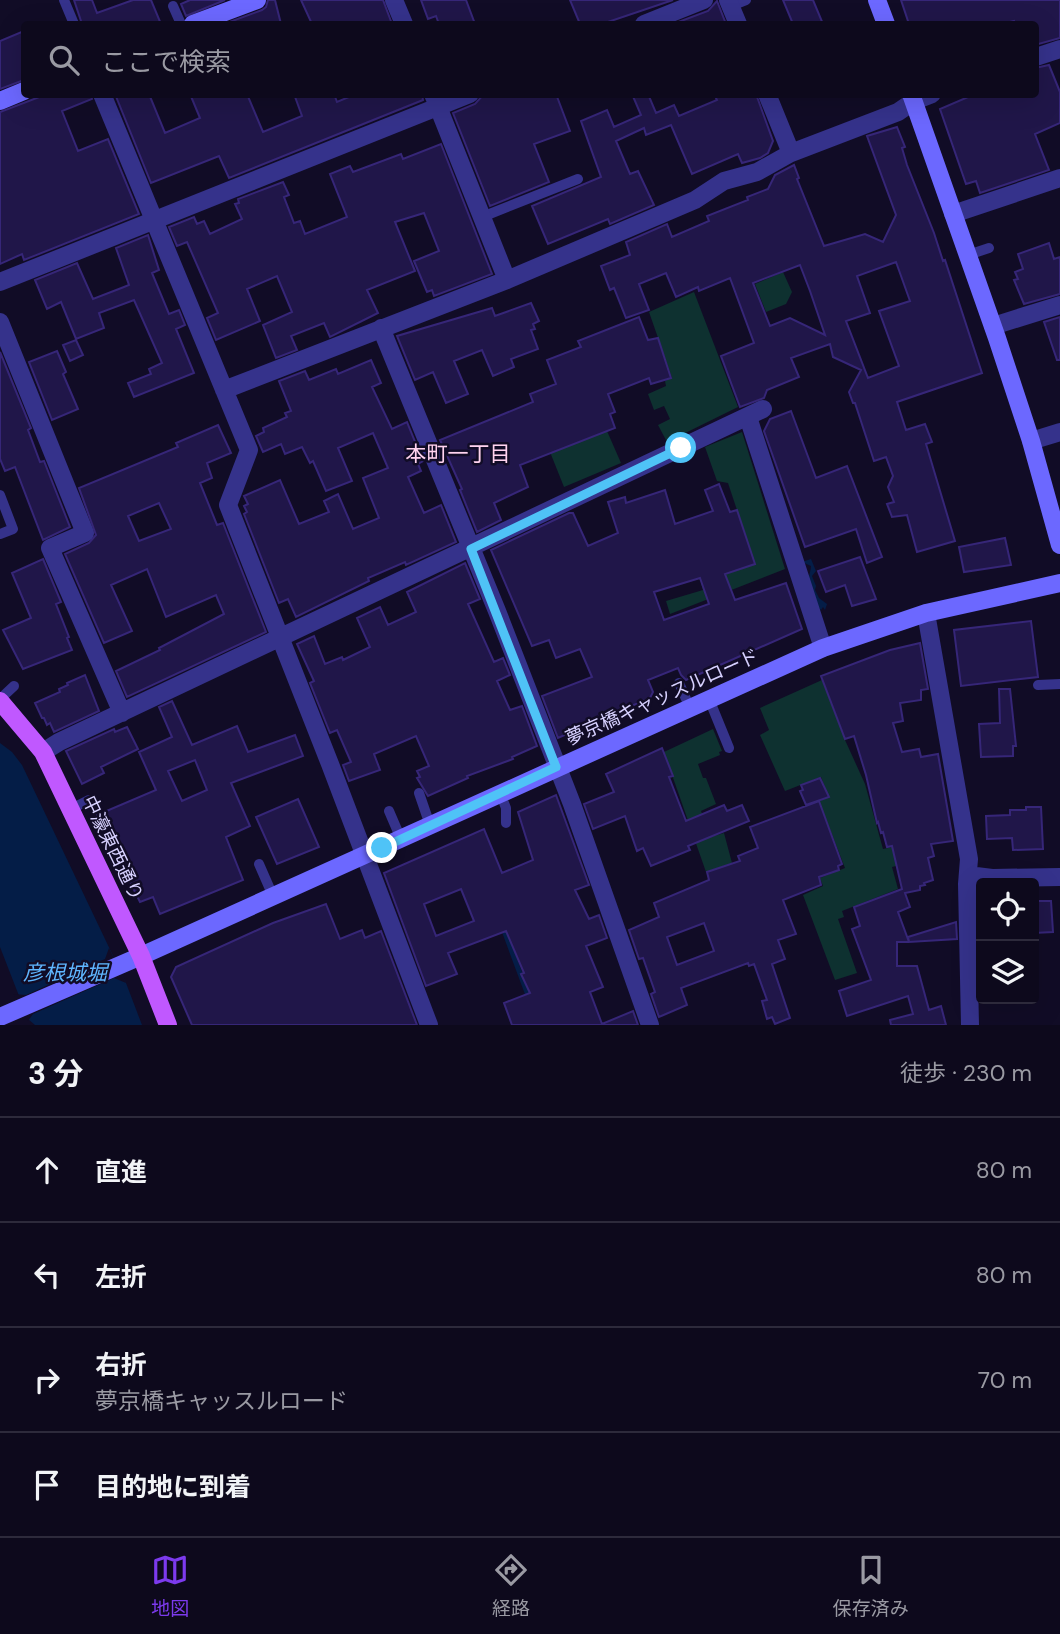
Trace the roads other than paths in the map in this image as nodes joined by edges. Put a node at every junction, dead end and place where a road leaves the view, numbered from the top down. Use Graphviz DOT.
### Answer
graph roads {
  1 [pos="64,0"];
  2 [pos="257,0"];
  3 [pos="394,0"];
  4 [pos="704,0"];
  5 [pos="877,0"];
  6 [pos="735,2"];
  7 [pos="173,6"];
  8 [pos="73,21"];
  9 [pos="180,21"];
  10 [pos="201,21"];
  11 [pos="403,21"];
  12 [pos="657,21"];
  13 [pos="738,21"];
  14 [pos="885,21"];
  15 [pos="1060,49"];
  16 [pos="1039,56"];
  17 [pos="21,92"];
  18 [pos="104,98"];
  19 [pos="769,98"];
  20 [pos="912,98"];
  21 [pos="0,101"];
  22 [pos="435,101"];
  23 [pos="791,153"];
  24 [pos="1060,178"];
  25 [pos="578,179"];
  26 [pos="953,214"];
  27 [pos="482,217"];
  28 [pos="153,222"];
  29 [pos="989,248"];
  30 [pos="968,255"];
  31 [pos="507,280"];
  32 [pos="4,283"];
  33 [pos="1060,306"];
  34 [pos="0,322"];
  35 [pos="389,323"];
  36 [pos="993,326"];
  37 [pos="224,390"];
  38 [pos="1060,432"];
  39 [pos="1031,441"];
  40 [pos="0,495"];
  41 [pos="0,534"];
  42 [pos="1060,545"];
  43 [pos="471,549"];
  44 [pos="1060,583"];
  45 [pos="926,613"];
  46 [pos="281,637"];
  47 [pos="822,648"];
  48 [pos="679,683"];
  49 [pos="1060,684"];
  50 [pos="1038,685"];
  51 [pos="14,686"];
  52 [pos="709,699"];
  53 [pos="0,700"];
  54 [pos="690,708"];
  55 [pos="122,713"];
  56 [pos="729,748"];
  57 [pos="43,752"];
  58 [pos="556,767"];
  59 [pos="419,793"];
  60 [pos="500,793"];
  61 [pos="89,800"];
  62 [pos="71,809"];
  63 [pos="389,811"];
  64 [pos="506,823"];
  65 [pos="430,825"];
  66 [pos="401,839"];
  67 [pos="363,855"];
  68 [pos="259,864"];
  69 [pos="968,875"];
  70 [pos="1060,877"];
  71 [pos="273,895"];
  72 [pos="141,956"];
  73 [pos="427,1015"];
  74 [pos="0,1017"];
  75 [pos="168,1025"];
  76 [pos="650,1025"];
  77 [pos="970,1025"];
  1 -- 8 [label="lane"];
  2 -- 10 [label="street"];
  3 -- 11 [label="street"];
  4 -- 12 [label="street"];
  5 -- 14 [label="street"];
  6 -- 13 [label="street"];
  7 -- 9 [label="lane"];
  15 -- 16 [label="street"];
  17 -- 21 [label="street"];
  18 -- 28 [label="street"];
  19 -- 23 [label="street"];
  20 -- 23 [label="street"];
  20 -- 26 [label="street"];
  22 -- 27 [label="street"];
  22 -- 28 [label="street"];
  23 -- 31 [label="street"];
  24 -- 26 [label="street"];
  25 -- 27 [label="lane"];
  26 -- 30 [label="street"];
  27 -- 31 [label="street"];
  28 -- 32 [label="street"];
  28 -- 37 [label="street"];
  29 -- 30 [label="lane"];
  30 -- 36 [label="street"];
  31 -- 35 [label="street"];
  33 -- 36 [label="street"];
  34 -- 55 [label="street"];
  35 -- 37 [label="street"];
  35 -- 43 [label="street"];
  36 -- 39 [label="street"];
  37 -- 46 [label="street"];
  38 -- 39 [label="street"];
  39 -- 42 [label="street"];
  40 -- 41 [label="lane"];
  43 -- 46 [label="street"];
  43 -- 47 [label="street"];
  43 -- 58 [label="street"];
  44 -- 45 [label="street, 夢京橋キャッスルロード"];
  45 -- 47 [label="street, 夢京橋キャッスルロード"];
  45 -- 69 [label="street"];
  46 -- 55 [label="street"];
  46 -- 67 [label="street"];
  47 -- 52 [label="street, 夢京橋キャッスルロード"];
  48 -- 54 [label="lane"];
  49 -- 50 [label="lane"];
  51 -- 53 [label="lane"];
  52 -- 54 [label="street, 夢京橋キャッスルロード"];
  52 -- 56 [label="lane"];
  53 -- 57 [label="main road, 中濠東西通り"];
  54 -- 58 [label="street, 夢京橋キャッスルロード"];
  55 -- 57 [label="street"];
  57 -- 62 [label="main road, 中濠東西通り"];
  58 -- 60 [label="street, 夢京橋キャッスルロード"];
  58 -- 76 [label="street"];
  59 -- 65 [label="lane"];
  60 -- 64 [label="lane"];
  60 -- 65 [label="street, 夢京橋キャッスルロード"];
  61 -- 62 [label="lane"];
  62 -- 72 [label="main road, 中濠東西通り"];
  63 -- 66 [label="lane"];
  65 -- 66 [label="street, 夢京橋キャッスルロード"];
  66 -- 67 [label="street, 夢京橋キャッスルロード"];
  67 -- 71 [label="street, 夢京橋キャッスルロード"];
  67 -- 73 [label="street"];
  68 -- 71 [label="lane"];
  69 -- 70 [label="street"];
  69 -- 77 [label="street"];
  71 -- 72 [label="street, 夢京橋キャッスルロード"];
  72 -- 74 [label="street, 夢京橋キャッスルロード"];
  72 -- 75 [label="main road, 中濠東西通り"];
}
